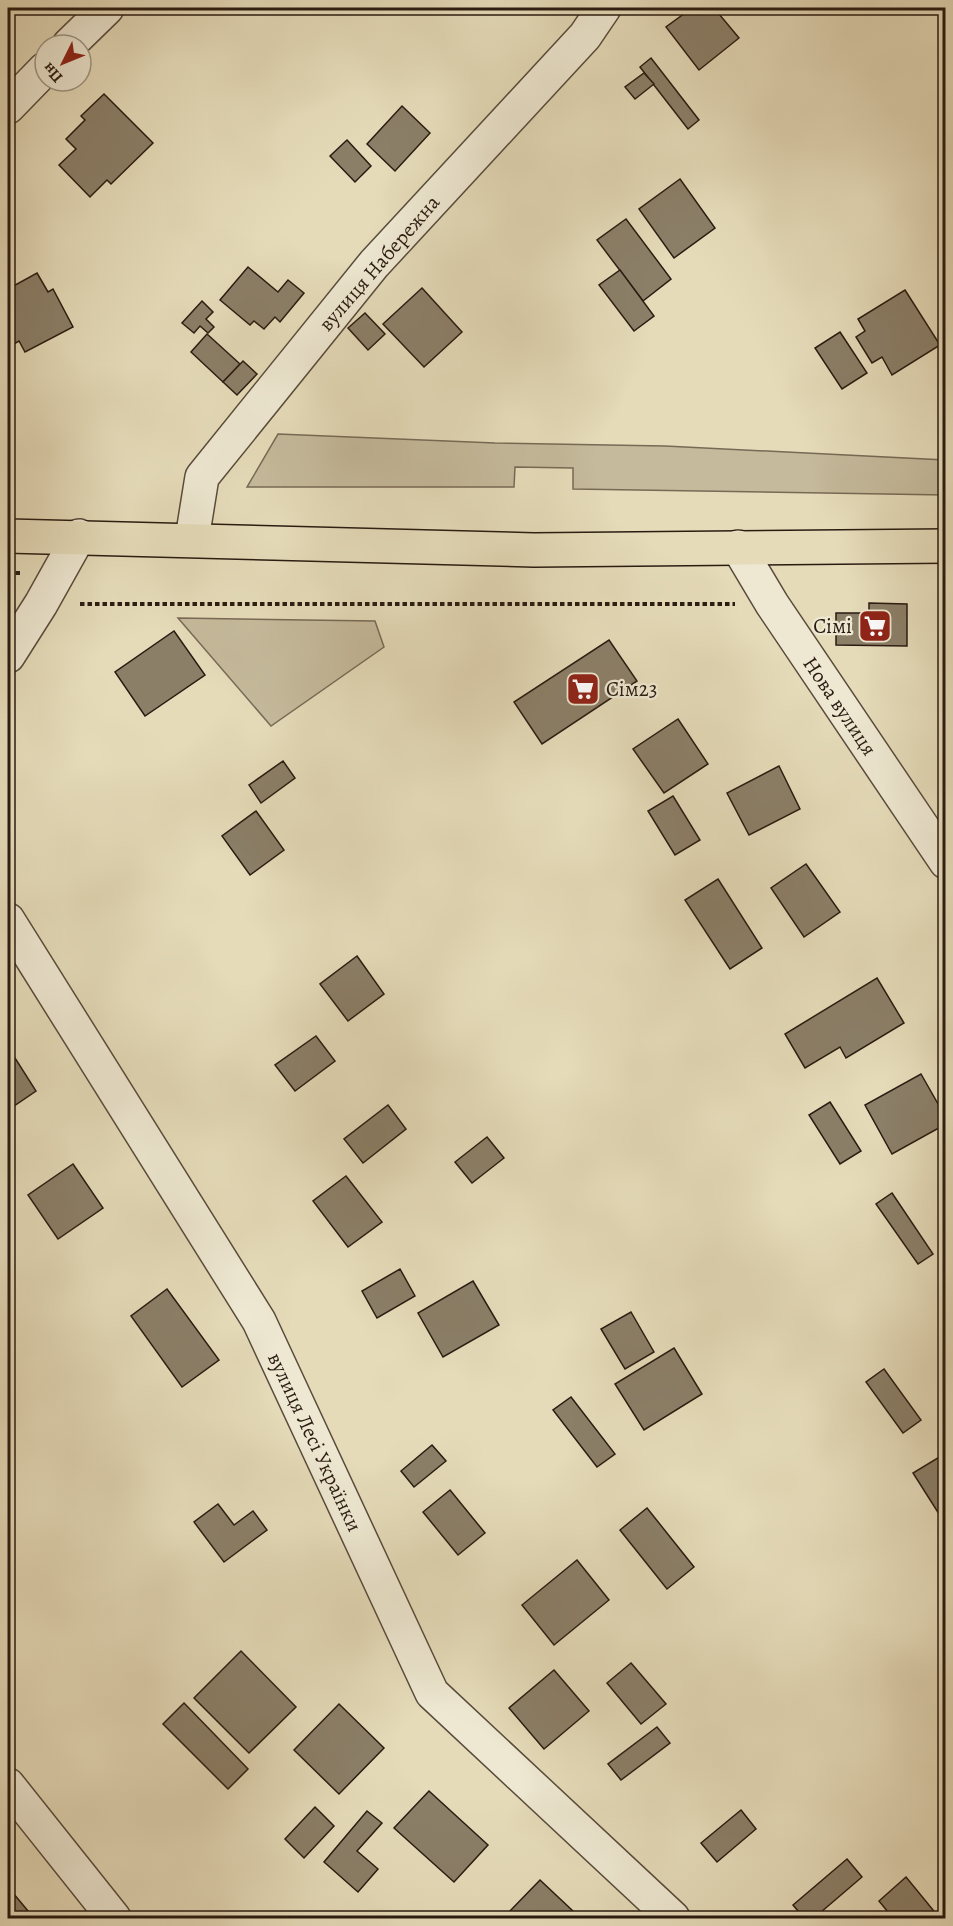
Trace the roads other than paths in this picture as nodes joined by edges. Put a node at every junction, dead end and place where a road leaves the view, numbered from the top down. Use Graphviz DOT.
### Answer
graph roads {
  1 [pos="107,8"];
  2 [pos="604,8"];
  3 [pos="81,33"];
  4 [pos="33,81"];
  5 [pos="8,107"];
  6 [pos="8,536"];
  7 [pos="78,536"];
  8 [pos="192,539"];
  9 [pos="945,546"];
  10 [pos="738,547"];
  11 [pos="8,656"];
  12 [pos="945,862"];
  13 [pos="8,920"];
  14 [pos="8,1785"];
  15 [pos="114,1918"];
  16 [pos="673,1918"];
  1 -- 3 [label="street"];
  2 -- 8 [label="street, вулиця Набережна"];
  4 -- 5 [label="street"];
  6 -- 7 [label="main road"];
  7 -- 8 [label="main road"];
  7 -- 11 [label="street"];
  8 -- 10 [label="main road"];
  9 -- 10 [label="main road"];
  10 -- 12 [label="street, Нова вулиця"];
  13 -- 16 [label="street, вулиця Лесі Українки"];
  14 -- 15 [label="street"];
}
